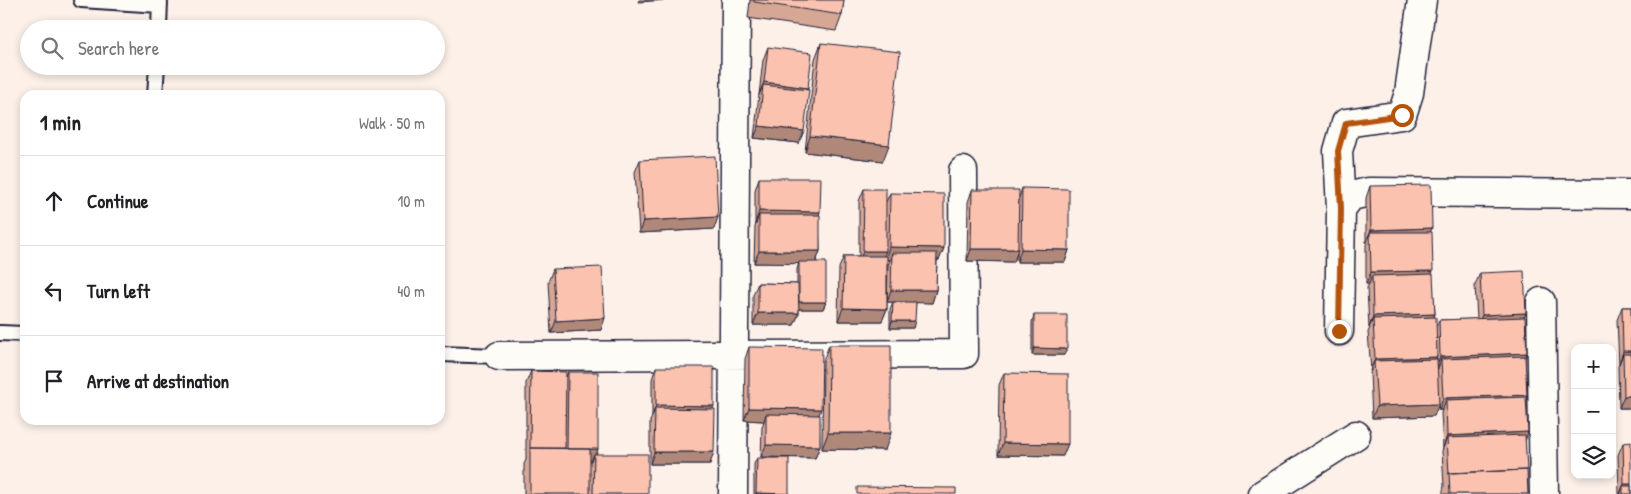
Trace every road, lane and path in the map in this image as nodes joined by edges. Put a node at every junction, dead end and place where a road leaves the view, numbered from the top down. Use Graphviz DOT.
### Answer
graph roads {
  1 [pos="81,0"];
  2 [pos="736,0"];
  3 [pos="1422,0"];
  4 [pos="160,2"];
  5 [pos="159,20"];
  6 [pos="156,75"];
  7 [pos="155,90"];
  8 [pos="963,171"];
  9 [pos="1631,194"];
  10 [pos="1341,209"];
  11 [pos="1541,302"];
  12 [pos="1339,331"];
  13 [pos="0,332"];
  14 [pos="20,334"];
  15 [pos="445,354"];
  16 [pos="734,355"];
  17 [pos="499,356"];
  18 [pos="1356,435"];
  19 [pos="734,494"];
  20 [pos="1263,494"];
  21 [pos="1544,494"];
  1 -- 4 [label="lane"];
  2 -- 16 [label="street"];
  3 -- 10 [label="street"];
  4 -- 5 [label="lane"];
  6 -- 7 [label="lane"];
  8 -- 16 [label="street"];
  9 -- 10 [label="street"];
  10 -- 12 [label="street"];
  11 -- 21 [label="street"];
  13 -- 14 [label="lane"];
  15 -- 17 [label="lane"];
  16 -- 17 [label="street"];
  16 -- 19 [label="street"];
  18 -- 20 [label="street"];
}
